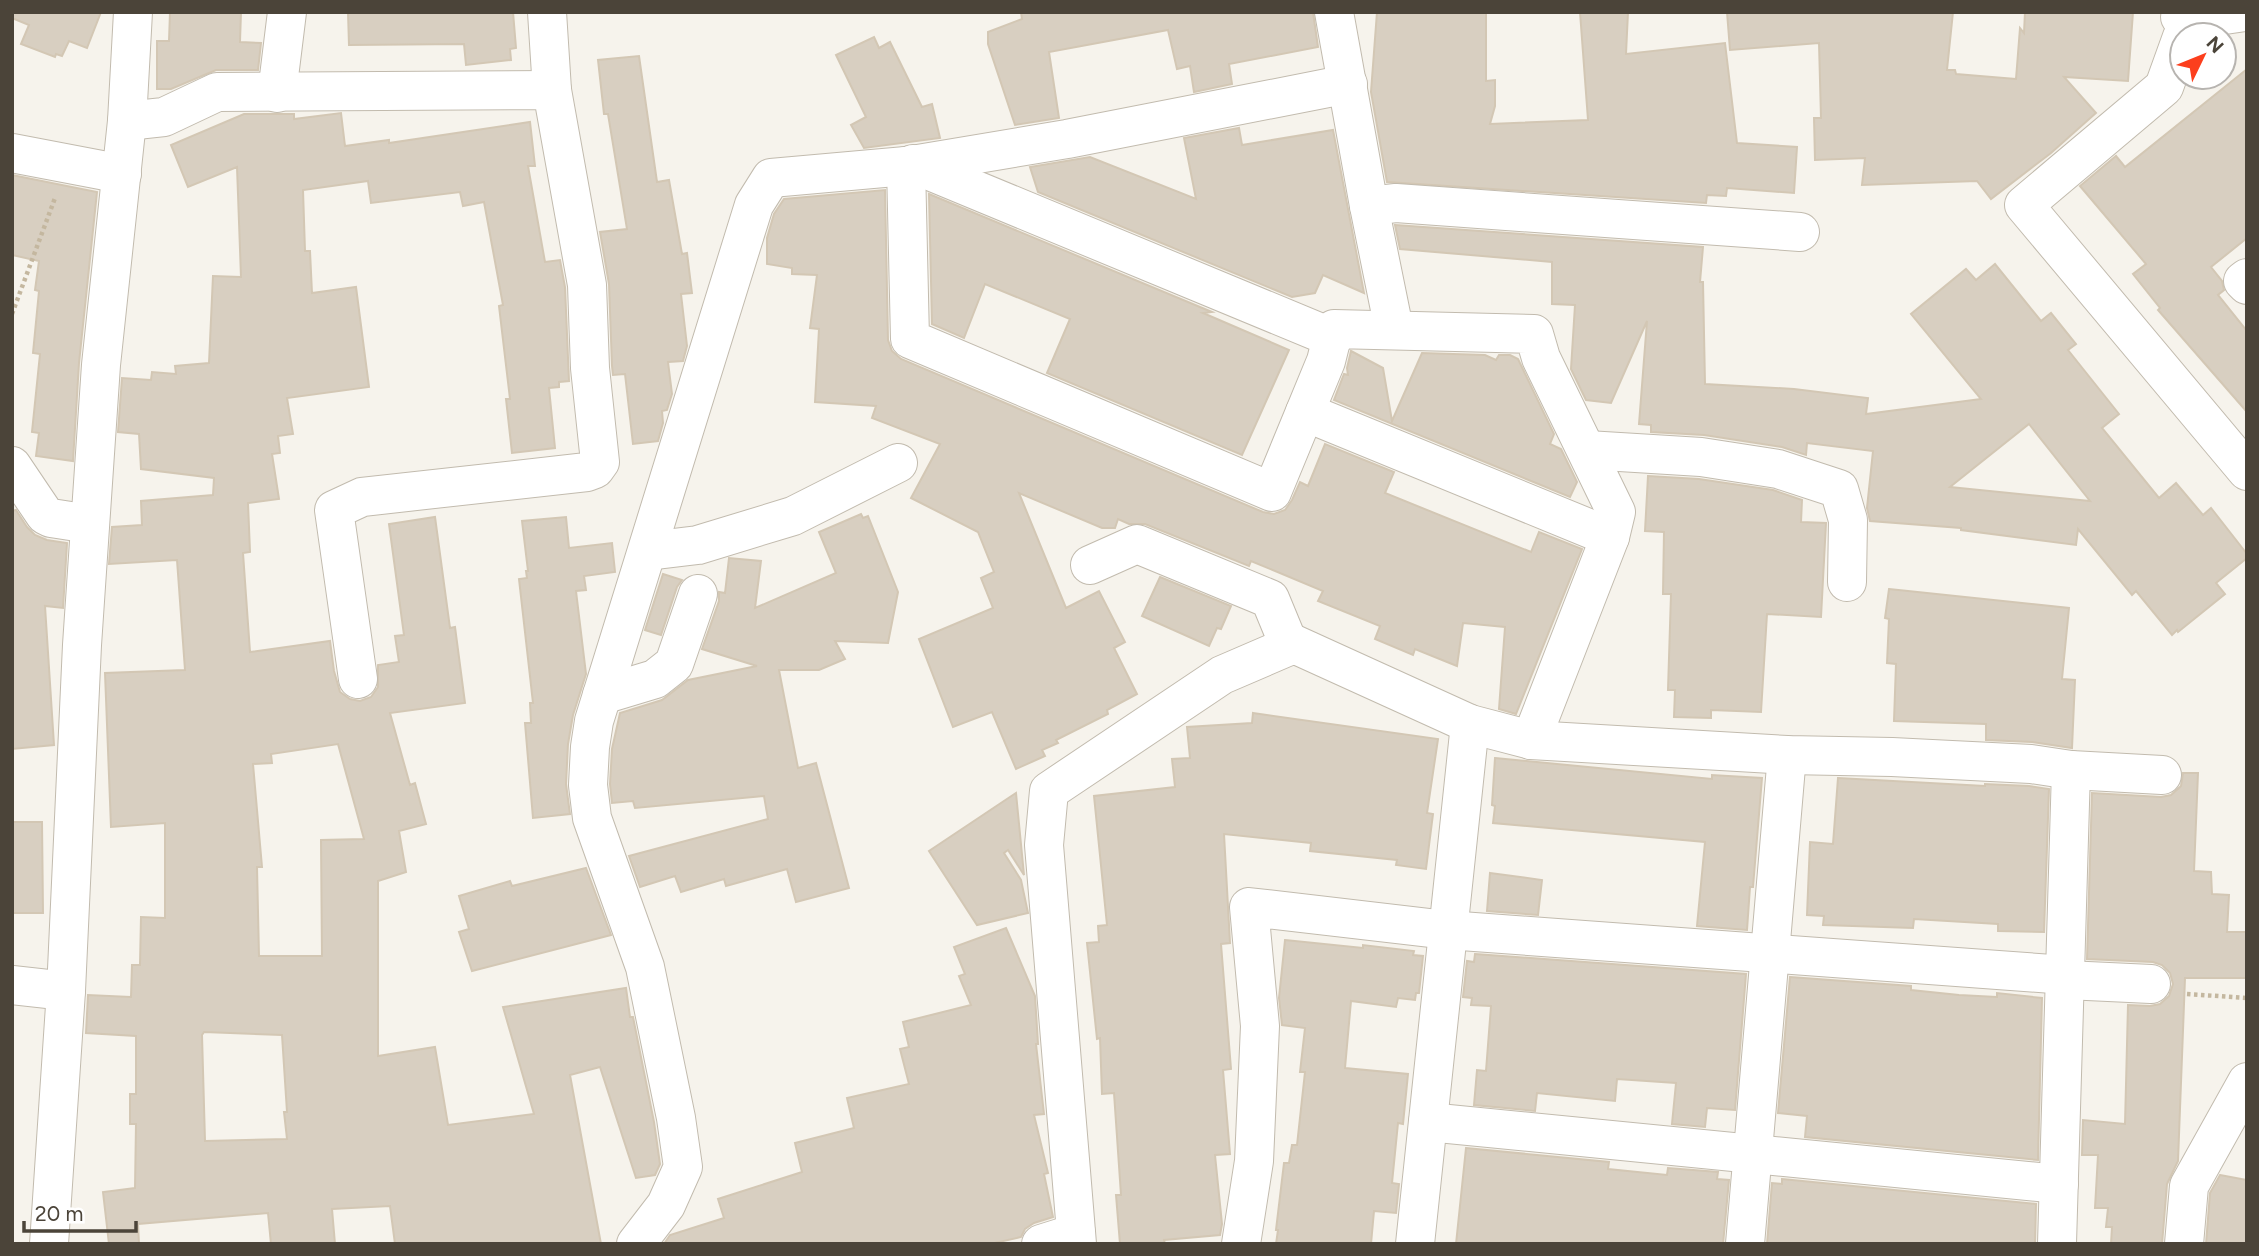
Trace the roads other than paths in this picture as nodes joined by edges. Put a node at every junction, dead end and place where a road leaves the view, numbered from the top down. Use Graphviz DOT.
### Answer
graph roads {
  1 [pos="133,12"];
  2 [pos="287,12"];
  3 [pos="547,12"];
  4 [pos="1334,12"];
  5 [pos="2245,12"];
  6 [pos="2196,21"];
  7 [pos="2168,72"];
  8 [pos="1348,84"];
  9 [pos="552,90"];
  10 [pos="277,93"];
  11 [pos="127,121"];
  12 [pos="12,153"];
  13 [pos="909,165"];
  14 [pos="122,174"];
  15 [pos="1369,206"];
  16 [pos="1800,232"];
  17 [pos="2247,278"];
  18 [pos="2247,285"];
  19 [pos="1394,329"];
  20 [pos="1333,338"];
  21 [pos="1305,412"];
  22 [pos="1587,450"];
  23 [pos="898,463"];
  24 [pos="12,466"];
  25 [pos="2247,471"];
  26 [pos="90,524"];
  27 [pos="1610,537"];
  28 [pos="648,551"];
  29 [pos="1090,565"];
  30 [pos="1847,582"];
  31 [pos="698,594"];
  32 [pos="1289,645"];
  33 [pos="358,679"];
  34 [pos="602,695"];
  35 [pos="1471,724"];
  36 [pos="1531,740"];
  37 [pos="1787,755"];
  38 [pos="2071,770"];
  39 [pos="2162,775"];
  40 [pos="1447,930"];
  41 [pos="1771,955"];
  42 [pos="2066,977"];
  43 [pos="2151,984"];
  44 [pos="12,985"];
  45 [pos="66,991"];
  46 [pos="2247,1082"];
  47 [pos="1428,1122"];
  48 [pos="1752,1153"];
  49 [pos="2059,1184"];
  50 [pos="1065,1240"];
  51 [pos="49,1244"];
  52 [pos="636,1244"];
  53 [pos="1241,1244"];
  54 [pos="1415,1244"];
  55 [pos="1745,1244"];
  56 [pos="2057,1244"];
  57 [pos="2184,1244"];
  1 -- 11 [label="street"];
  2 -- 10 [label="street"];
  3 -- 9 [label="street"];
  4 -- 8 [label="street"];
  5 -- 6 [label="street"];
  7 -- 25 [label="street"];
  8 -- 13 [label="street"];
  8 -- 15 [label="street"];
  9 -- 10 [label="street"];
  9 -- 33 [label="street"];
  10 -- 11 [label="street"];
  11 -- 14 [label="street"];
  12 -- 14 [label="street"];
  13 -- 20 [label="street"];
  13 -- 21 [label="street"];
  13 -- 28 [label="street"];
  14 -- 26 [label="street"];
  15 -- 16 [label="street"];
  15 -- 19 [label="street"];
  17 -- 18 [label="street"];
  19 -- 20 [label="street"];
  19 -- 22 [label="street"];
  20 -- 21 [label="street"];
  21 -- 27 [label="street"];
  22 -- 27 [label="street"];
  22 -- 30 [label="street"];
  23 -- 28 [label="street"];
  24 -- 26 [label="street"];
  26 -- 45 [label="street"];
  27 -- 36 [label="street"];
  28 -- 34 [label="street"];
  29 -- 32 [label="street"];
  31 -- 34 [label="street"];
  32 -- 35 [label="street"];
  32 -- 50 [label="street"];
  34 -- 52 [label="street"];
  35 -- 36 [label="street"];
  35 -- 40 [label="street"];
  36 -- 37 [label="street"];
  37 -- 38 [label="street"];
  37 -- 41 [label="street"];
  38 -- 39 [label="street"];
  38 -- 42 [label="street"];
  40 -- 41 [label="street"];
  40 -- 47 [label="street"];
  40 -- 53 [label="street"];
  41 -- 42 [label="street"];
  41 -- 48 [label="street"];
  42 -- 43 [label="street"];
  42 -- 49 [label="street"];
  44 -- 45 [label="street"];
  45 -- 51 [label="street"];
  46 -- 57 [label="street"];
  47 -- 48 [label="street"];
  47 -- 54 [label="street"];
  48 -- 49 [label="street"];
  48 -- 55 [label="street"];
  49 -- 56 [label="street"];
}
